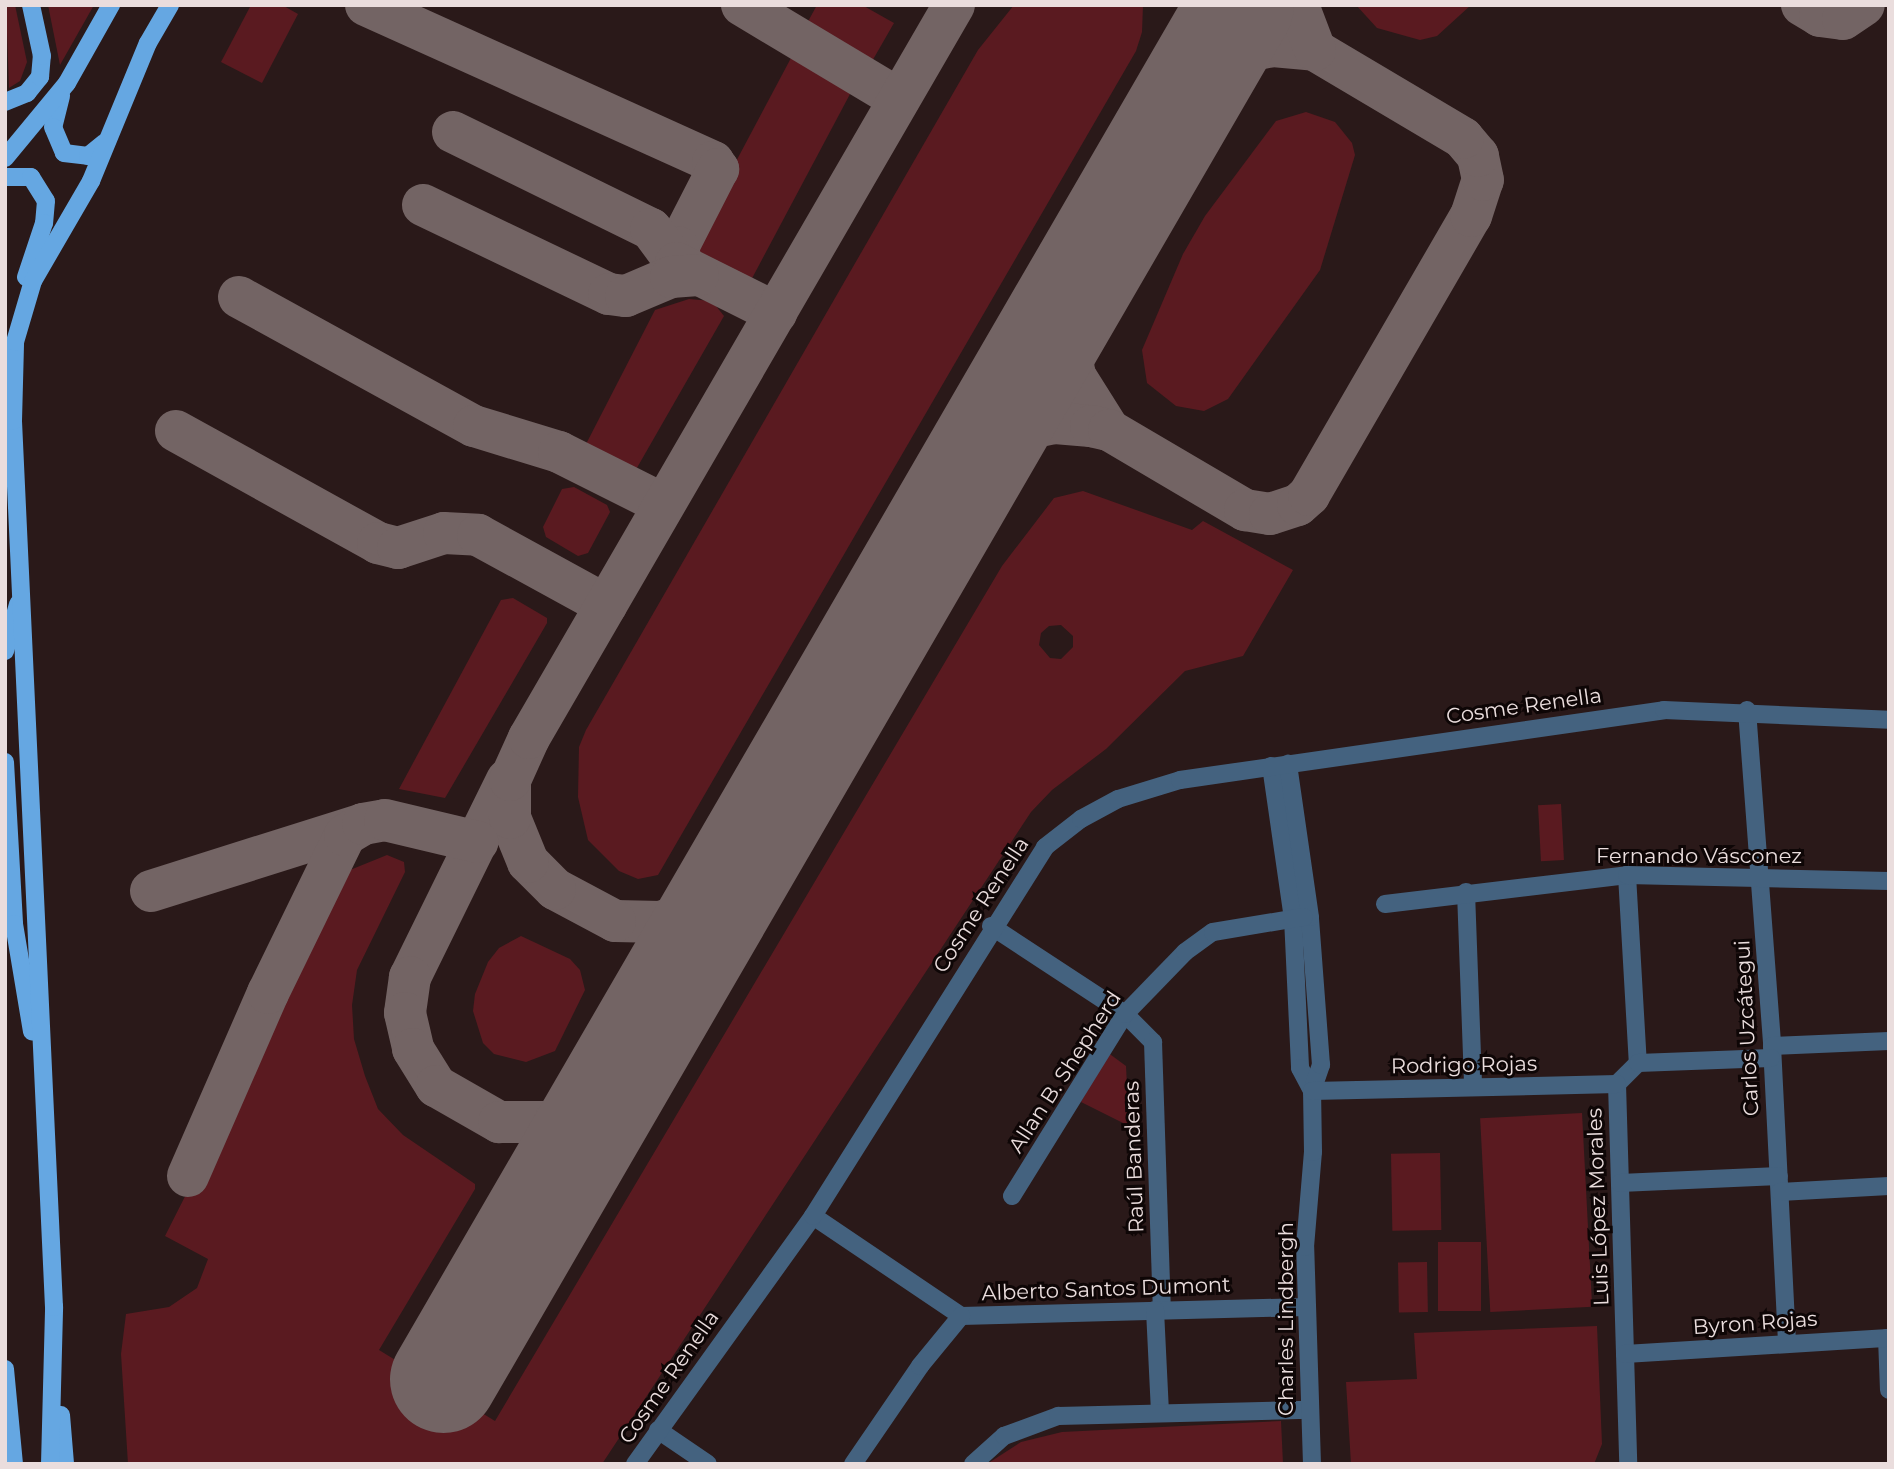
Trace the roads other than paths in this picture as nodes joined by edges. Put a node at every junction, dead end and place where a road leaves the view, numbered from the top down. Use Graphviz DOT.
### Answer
graph roads {
  1 [pos="31,5"];
  2 [pos="111,5"];
  3 [pos="170,5"];
  4 [pos="67,83"];
  5 [pos="5,102"];
  6 [pos="108,137"];
  7 [pos="5,158"];
  8 [pos="5,177"];
  9 [pos="15,342"];
  10 [pos="22,590"];
  11 [pos="5,651"];
  12 [pos="1747,710"];
  13 [pos="1889,720"];
  14 [pos="5,762"];
  15 [pos="1279,765"];
  16 [pos="1628,874"];
  17 [pos="1760,876"];
  18 [pos="1889,881"];
  19 [pos="1466,891"];
  20 [pos="1385,904"];
  21 [pos="1302,918"];
  22 [pos="991,926"];
  23 [pos="1125,1014"];
  24 [pos="1889,1041"];
  25 [pos="1772,1052"];
  26 [pos="1638,1063"];
  27 [pos="1617,1084"];
  28 [pos="1473,1087"];
  29 [pos="1312,1091"];
  30 [pos="45,1112"];
  31 [pos="1620,1183"];
  32 [pos="1780,1184"];
  33 [pos="1889,1186"];
  34 [pos="1012,1196"];
  35 [pos="813,1216"];
  36 [pos="1306,1307"];
  37 [pos="1159,1310"];
  38 [pos="961,1316"];
  39 [pos="1888,1338"];
  40 [pos="55,1340"];
  41 [pos="1787,1343"];
  42 [pos="1625,1354"];
  43 [pos="5,1369"];
  44 [pos="1889,1390"];
  45 [pos="1309,1409"];
  46 [pos="1160,1412"];
  47 [pos="658,1430"];
  48 [pos="640,1462"];
  49 [pos="14,1464"];
  50 [pos="50,1464"];
  51 [pos="65,1464"];
  52 [pos="708,1464"];
  53 [pos="853,1464"];
  54 [pos="974,1464"];
  55 [pos="1312,1464"];
  56 [pos="1628,1464"];
  1 -- 5 [label="main road"];
  2 -- 4 [label="main road"];
  3 -- 6 [label="main road"];
  4 -- 6 [label="main road"];
  4 -- 7 [label="main road"];
  6 -- 9 [label="main road"];
  8 -- 9 [label="main road"];
  9 -- 10 [label="main road"];
  10 -- 11 [label="main road"];
  10 -- 30 [label="main road"];
  12 -- 13 [label="street, Cosme Renella"];
  12 -- 15 [label="street, Cosme Renella"];
  12 -- 17 [label="street, Carlos Uzcátegui"];
  14 -- 30 [label="main road"];
  15 -- 21 [label="street, Charles Lindbergh"];
  15 -- 22 [label="street, Cosme Renella"];
  16 -- 17 [label="street, Fernando Vásconez"];
  16 -- 19 [label="street, Fernando Vásconez"];
  16 -- 26 [label="street"];
  17 -- 18 [label="street, Fernando Vásconez"];
  17 -- 25 [label="street, Carlos Uzcátegui"];
  19 -- 20 [label="street, Fernando Vásconez"];
  19 -- 28 [label="street"];
  21 -- 23 [label="street, Allan B. Shepherd"];
  21 -- 29 [label="street, Charles Lindbergh"];
  22 -- 23 [label="street, Raúl Banderas"];
  22 -- 35 [label="street, Cosme Renella"];
  23 -- 34 [label="street, Allan B. Shepherd"];
  23 -- 37 [label="street, Raúl Banderas"];
  24 -- 25 [label="street"];
  25 -- 26 [label="street"];
  25 -- 32 [label="street, Carlos Uzcátegui"];
  26 -- 27 [label="street, Luis López Morales"];
  27 -- 28 [label="street, Rodrigo Rojas"];
  27 -- 31 [label="street, Luis López Morales"];
  28 -- 29 [label="street, Rodrigo Rojas"];
  29 -- 36 [label="street, Charles Lindbergh"];
  30 -- 40 [label="main road"];
  31 -- 32 [label="street"];
  31 -- 42 [label="street, Luis López Morales"];
  32 -- 33 [label="street"];
  32 -- 41 [label="street, Carlos Uzcátegui"];
  35 -- 38 [label="street, Alberto Santos Dumont"];
  35 -- 47 [label="street, Cosme Renella"];
  36 -- 37 [label="street, Alberto Santos Dumont"];
  36 -- 45 [label="street, Charles Lindbergh"];
  37 -- 38 [label="street, Alberto Santos Dumont"];
  37 -- 46 [label="street, Raúl Banderas"];
  38 -- 53 [label="street"];
  39 -- 41 [label="street, Byron Rojas"];
  39 -- 44 [label="street"];
  40 -- 50 [label="main road"];
  40 -- 51 [label="main road"];
  41 -- 42 [label="street, Byron Rojas"];
  42 -- 56 [label="street, Luis López Morales"];
  43 -- 49 [label="main road"];
  45 -- 46 [label="street"];
  45 -- 55 [label="street, Charles Lindbergh"];
  46 -- 54 [label="street"];
  47 -- 48 [label="street, Cosme Renella"];
  47 -- 52 [label="street"];
}
